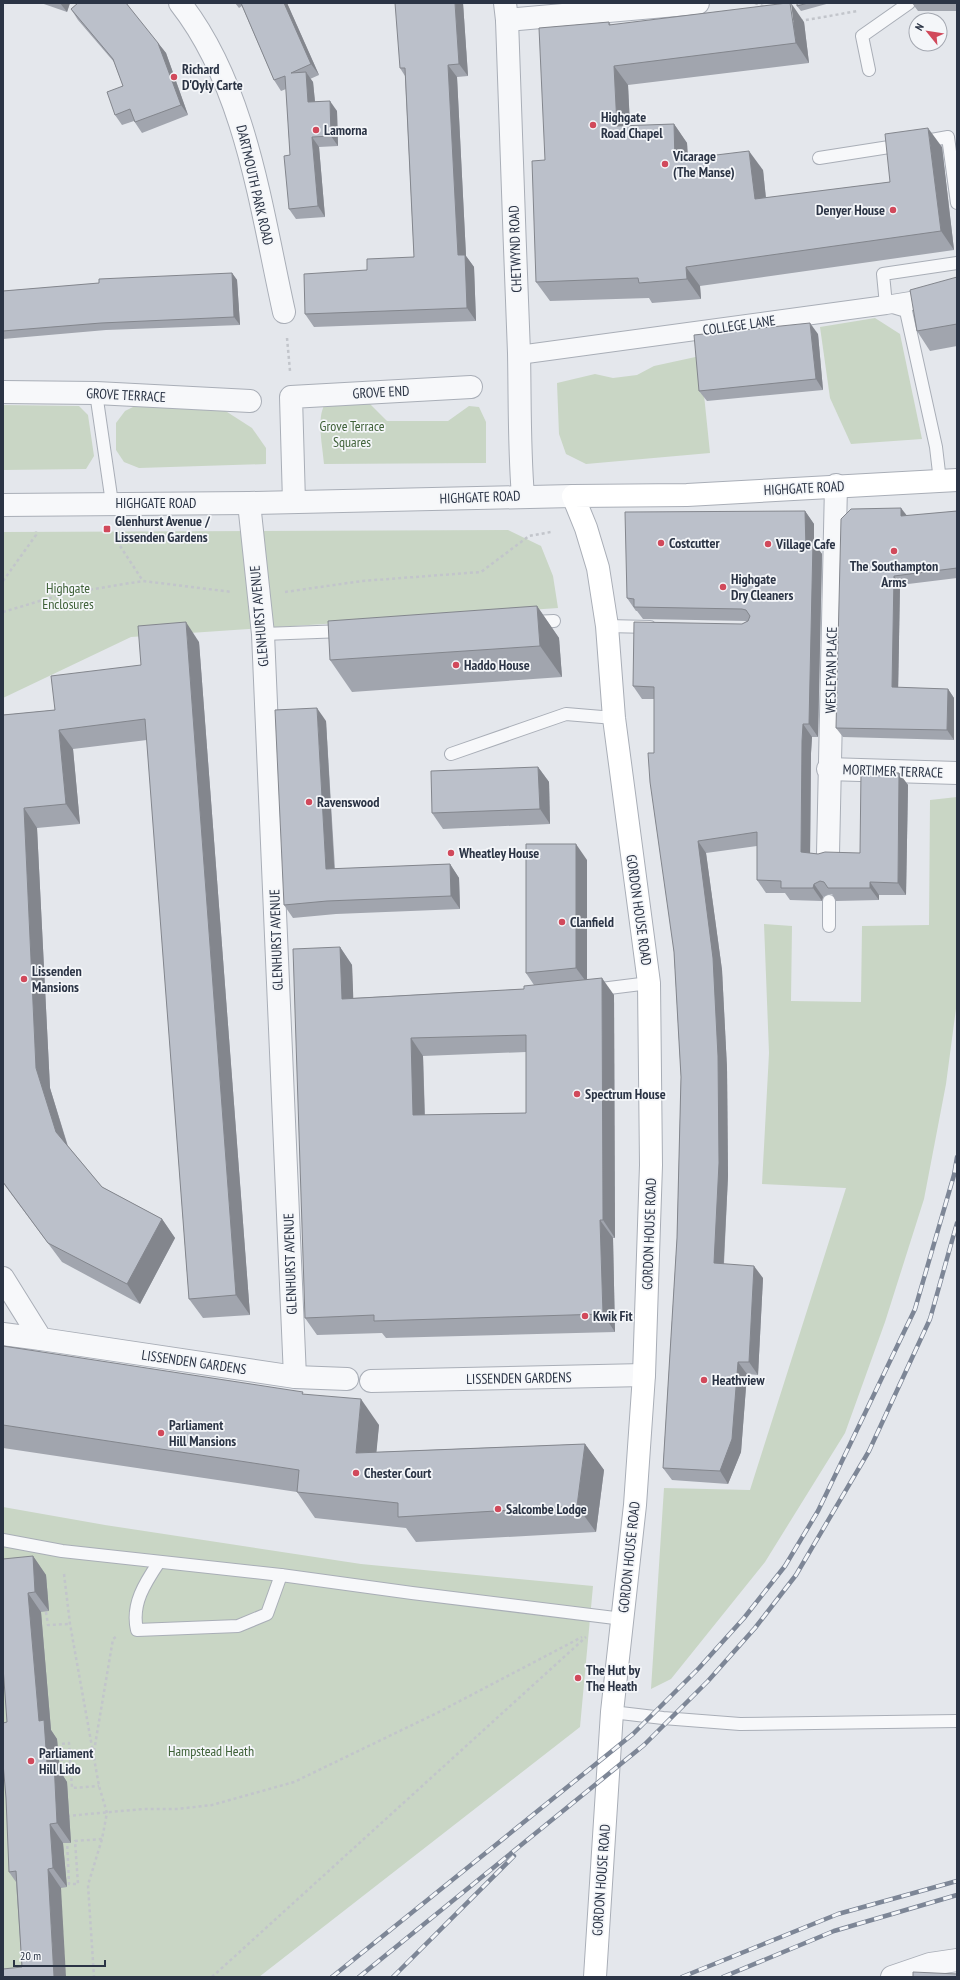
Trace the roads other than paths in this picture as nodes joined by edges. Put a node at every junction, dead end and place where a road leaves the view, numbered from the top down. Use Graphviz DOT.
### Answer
graph roads {
  1 [pos="180,3"];
  2 [pos="698,3"];
  3 [pos="909,3"];
  4 [pos="506,11"];
  5 [pos="869,70"];
  6 [pos="819,158"];
  7 [pos="957,203"];
  8 [pos="957,264"];
  9 [pos="957,290"];
  10 [pos="886,305"];
  11 [pos="284,312"];
  12 [pos="519,355"];
  13 [pos="471,387"];
  14 [pos="3,392"];
  15 [pos="96,393"];
  16 [pos="250,401"];
  17 [pos="949,481"];
  18 [pos="836,485"];
  19 [pos="523,496"];
  20 [pos="573,496"];
  21 [pos="294,502"];
  22 [pos="112,503"];
  23 [pos="249,503"];
  24 [pos="3,505"];
  25 [pos="554,620"];
  26 [pos="522,622"];
  27 [pos="607,626"];
  28 [pos="663,627"];
  29 [pos="358,630"];
  30 [pos="263,634"];
  31 [pos="614,718"];
  32 [pos="451,754"];
  33 [pos="828,769"];
  34 [pos="957,773"];
  35 [pos="829,859"];
  36 [pos="829,901"];
  37 [pos="829,926"];
  38 [pos="649,983"];
  39 [pos="578,992"];
  40 [pos="3,1278"];
  41 [pos="3,1334"];
  42 [pos="42,1340"];
  43 [pos="644,1375"];
  44 [pos="295,1377"];
  45 [pos="347,1379"];
  46 [pos="371,1381"];
  47 [pos="3,1540"];
  48 [pos="159,1562"];
  49 [pos="281,1575"];
  50 [pos="623,1619"];
  51 [pos="612,1712"];
  52 [pos="957,1721"];
  53 [pos="957,1960"];
  54 [pos="595,1977"];
  55 [pos="892,1977"];
  1 -- 11 [label="street, DARTMOUTH PARK ROAD"];
  2 -- 4 [label="street"];
  3 -- 5 [label="lane"];
  4 -- 12 [label="street, CHETWYND ROAD"];
  6 -- 7 [label="lane"];
  8 -- 10 [label="lane"];
  9 -- 10 [label="street, COLLEGE LANE"];
  10 -- 12 [label="street, COLLEGE LANE"];
  10 -- 17 [label="lane"];
  12 -- 19 [label="street, CHETWYND ROAD"];
  13 -- 21 [label="street, GROVE END"];
  14 -- 15 [label="street, GROVE TERRACE"];
  15 -- 16 [label="street, GROVE TERRACE"];
  15 -- 22 [label="lane"];
  17 -- 18 [label="main road, HIGHGATE ROAD"];
  18 -- 20 [label="main road, HIGHGATE ROAD"];
  18 -- 33 [label="street, WESLEYAN PLACE"];
  19 -- 20 [label="street, HIGHGATE ROAD"];
  19 -- 21 [label="street, HIGHGATE ROAD"];
  20 -- 27 [label="main road, GORDON HOUSE ROAD"];
  21 -- 23 [label="street, HIGHGATE ROAD"];
  22 -- 23 [label="street, HIGHGATE ROAD"];
  22 -- 24 [label="street, HIGHGATE ROAD"];
  23 -- 30 [label="street, GLENHURST AVENUE"];
  25 -- 26 [label="lane"];
  27 -- 28 [label="lane"];
  27 -- 31 [label="main road, GORDON HOUSE ROAD"];
  29 -- 30 [label="lane"];
  30 -- 44 [label="street, GLENHURST AVENUE"];
  31 -- 32 [label="lane"];
  31 -- 38 [label="main road, GORDON HOUSE ROAD"];
  33 -- 34 [label="street, MORTIMER TERRACE"];
  33 -- 35 [label="street, WESLEYAN PLACE"];
  36 -- 37 [label="lane"];
  38 -- 39 [label="lane"];
  38 -- 43 [label="main road, GORDON HOUSE ROAD"];
  40 -- 42 [label="street"];
  41 -- 42 [label="street, LISSENDEN GARDENS"];
  42 -- 44 [label="street, LISSENDEN GARDENS"];
  43 -- 46 [label="street, LISSENDEN GARDENS"];
  43 -- 50 [label="main road, GORDON HOUSE ROAD"];
  44 -- 45 [label="street, LISSENDEN GARDENS"];
  47 -- 48 [label="lane"];
  48 -- 49 [label="lane"];
  48 -- 49 [label="lane"];
  49 -- 50 [label="lane"];
  50 -- 51 [label="main road, GORDON HOUSE ROAD"];
  51 -- 52 [label="lane"];
  51 -- 54 [label="main road, GORDON HOUSE ROAD"];
  53 -- 55 [label="street"];
}
